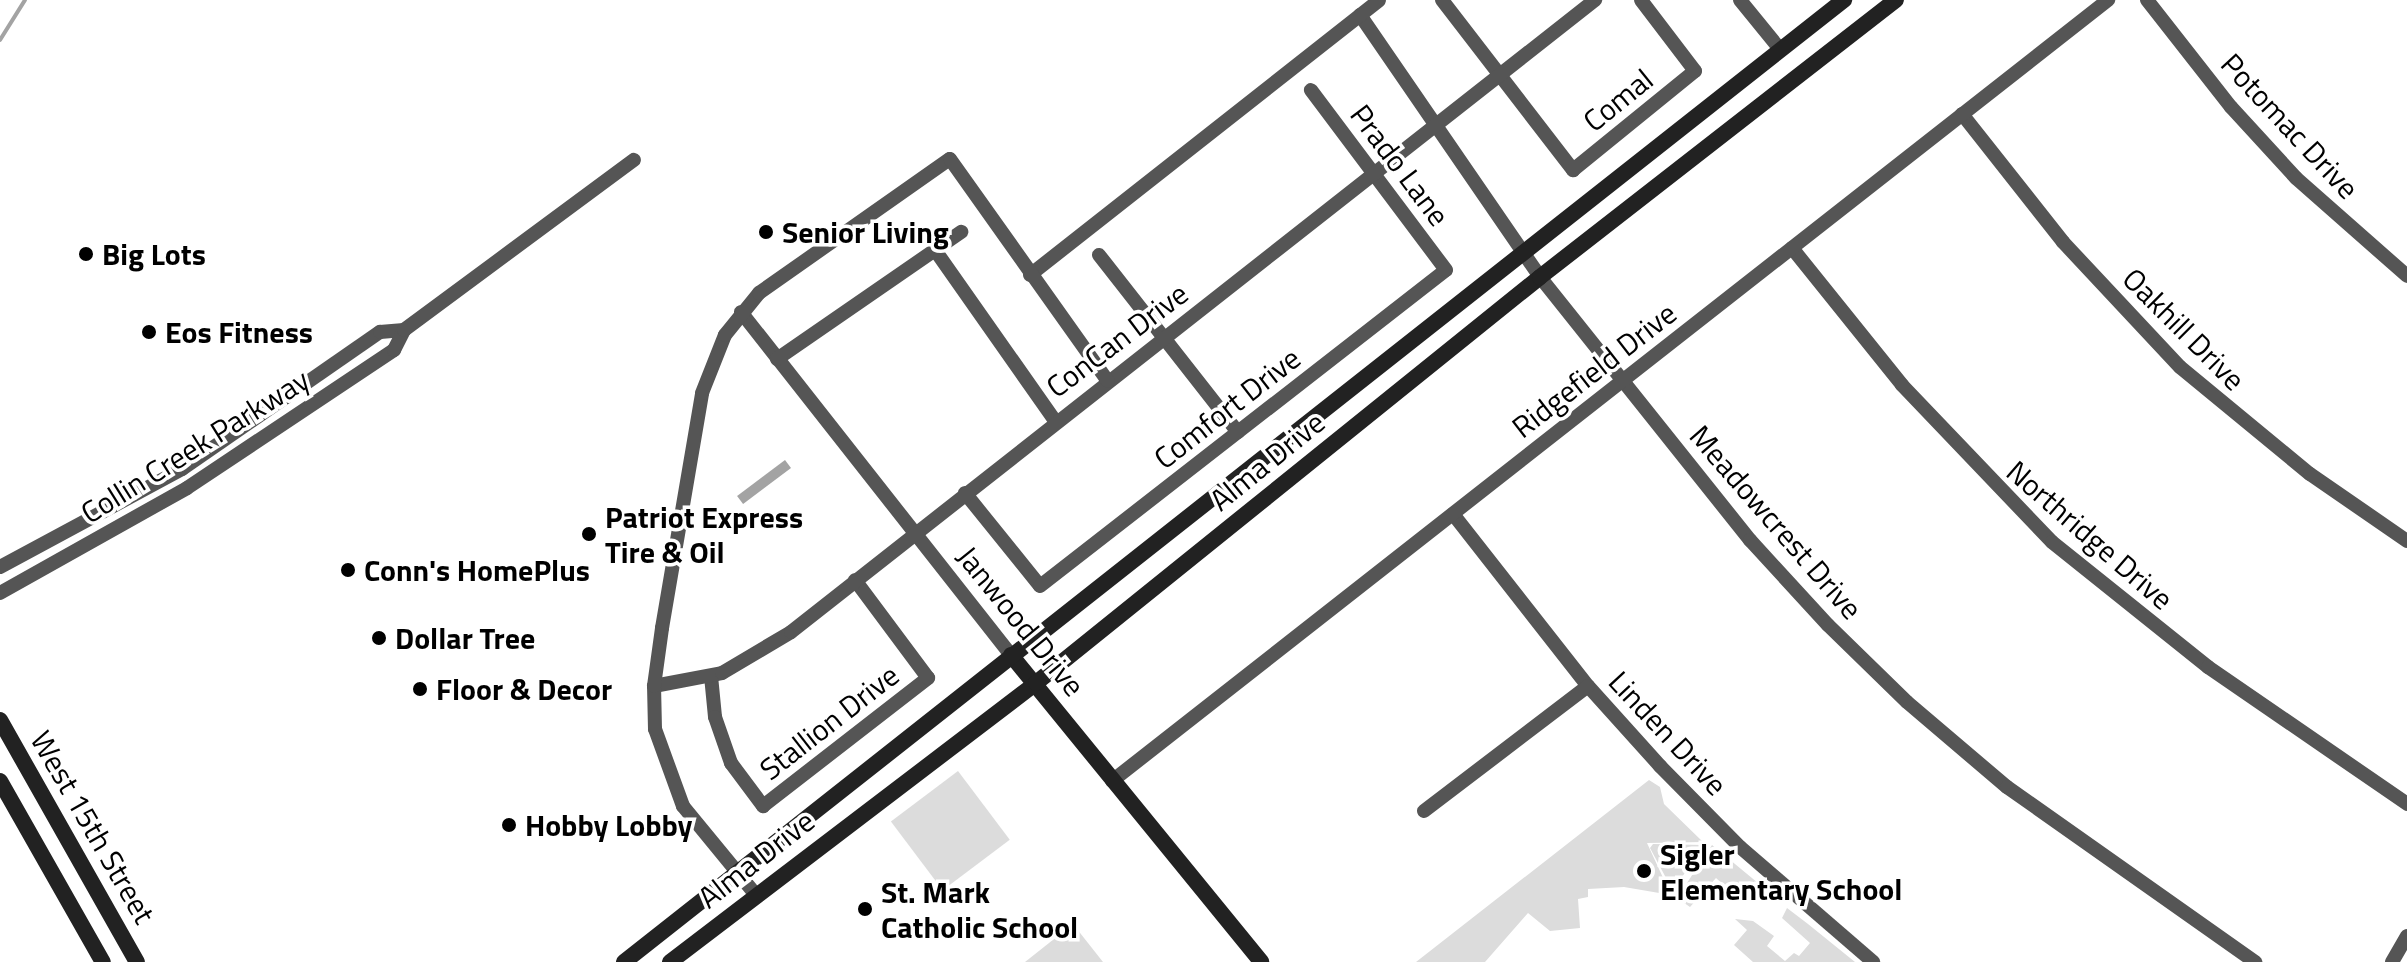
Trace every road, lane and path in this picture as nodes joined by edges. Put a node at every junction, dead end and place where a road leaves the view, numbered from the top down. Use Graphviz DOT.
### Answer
graph roads {
  1 [pos="1379,0"];
  2 [pos="1442,0"];
  3 [pos="1595,0"];
  4 [pos="1641,0"];
  5 [pos="1740,0"];
  6 [pos="1844,0"];
  7 [pos="1896,0"];
  8 [pos="2108,0"];
  9 [pos="2147,0"];
  10 [pos="1360,15"];
  11 [pos="1779,48"];
  12 [pos="1499,76"];
  13 [pos="1311,90"];
  14 [pos="1962,114"];
  15 [pos="1435,126"];
  16 [pos="634,160"];
  17 [pos="1374,174"];
  18 [pos="961,232"];
  19 [pos="1792,248"];
  20 [pos="935,250"];
  21 [pos="1523,253"];
  22 [pos="1099,255"];
  23 [pos="1446,270"];
  24 [pos="1030,275"];
  25 [pos="2407,276"];
  26 [pos="1540,277"];
  27 [pos="741,312"];
  28 [pos="404,330"];
  29 [pos="1164,338"];
  30 [pos="777,359"];
  31 [pos="1623,380"];
  32 [pos="1108,381"];
  33 [pos="1055,421"];
  34 [pos="1238,432"];
  35 [pos="965,493"];
  36 [pos="1453,514"];
  37 [pos="913,533"];
  38 [pos="2407,541"];
  39 [pos="0,567"];
  40 [pos="855,580"];
  41 [pos="0,593"];
  42 [pos="1011,655"];
  43 [pos="711,676"];
  44 [pos="1036,683"];
  45 [pos="654,686"];
  46 [pos="1588,686"];
  47 [pos="0,720"];
  48 [pos="0,781"];
  49 [pos="1112,781"];
  50 [pos="2407,804"];
  51 [pos="1424,811"];
  52 [pos="79,859"];
  53 [pos="737,873"];
  54 [pos="54,876"];
  55 [pos="756,895"];
  56 [pos="2407,936"];
  57 [pos="103,962"];
  58 [pos="137,962"];
  59 [pos="624,962"];
  60 [pos="670,962"];
  61 [pos="1261,962"];
  62 [pos="1873,962"];
  63 [pos="2255,962"];
  64 [pos="2392,962"];
  1 -- 10 [label="street"];
  2 -- 12 [label="street"];
  3 -- 12 [label="street, ConCan Drive"];
  4 -- 12 [label="street, Comal"];
  5 -- 11 [label="street"];
  6 -- 11 [label="main road, Alma Drive"];
  7 -- 26 [label="main road, Alma Drive"];
  8 -- 14 [label="street, Ridgefield Drive"];
  9 -- 25 [label="street, Potomac Drive"];
  10 -- 15 [label="street, Meadowcrest Drive"];
  10 -- 24 [label="street"];
  11 -- 21 [label="main road, Alma Drive"];
  12 -- 15 [label="street, ConCan Drive"];
  13 -- 17 [label="street, Prado Lane"];
  14 -- 19 [label="street, Ridgefield Drive"];
  14 -- 38 [label="street, Oakhill Drive"];
  15 -- 17 [label="street, ConCan Drive"];
  15 -- 21 [label="street, Meadowcrest Drive"];
  16 -- 28 [label="street, Collin Creek Parkway"];
  17 -- 23 [label="street, Prado Lane"];
  17 -- 29 [label="street, ConCan Drive"];
  18 -- 20 [label="street"];
  19 -- 31 [label="street, Ridgefield Drive"];
  19 -- 50 [label="street, Northridge Drive"];
  20 -- 30 [label="street"];
  20 -- 33 [label="street"];
  21 -- 26 [label="street, Meadowcrest Drive"];
  21 -- 42 [label="main road, Alma Drive"];
  22 -- 29 [label="street"];
  23 -- 34 [label="street, Comfort Drive"];
  24 -- 27 [label="street"];
  24 -- 32 [label="street"];
  26 -- 31 [label="street, Meadowcrest Drive"];
  26 -- 44 [label="main road, Alma Drive"];
  27 -- 30 [label="street, Janwood Drive"];
  27 -- 45 [label="street"];
  28 -- 39 [label="street, Collin Creek Parkway"];
  28 -- 41 [label="street, Collin Creek Parkway"];
  29 -- 32 [label="street, ConCan Drive"];
  29 -- 34 [label="street"];
  30 -- 37 [label="street, Janwood Drive"];
  31 -- 36 [label="street, Ridgefield Drive"];
  31 -- 63 [label="street, Meadowcrest Drive"];
  32 -- 33 [label="street, ConCan Drive"];
  33 -- 35 [label="street, ConCan Drive"];
  34 -- 35 [label="street, Comfort Drive"];
  35 -- 37 [label="street, ConCan Drive"];
  36 -- 46 [label="street, Linden Drive"];
  36 -- 49 [label="street, Ridgefield Drive"];
  37 -- 40 [label="street, ConCan Drive"];
  37 -- 42 [label="street, Janwood Drive"];
  40 -- 43 [label="street, ConCan Drive"];
  40 -- 43 [label="street, Stallion Drive"];
  42 -- 44 [label="main road, Janwood Drive"];
  42 -- 53 [label="main road, Alma Drive"];
  43 -- 45 [label="street, ConCan Drive"];
  44 -- 49 [label="main road, Janwood Drive"];
  44 -- 55 [label="main road, Alma Drive"];
  45 -- 53 [label="street"];
  46 -- 51 [label="street"];
  46 -- 62 [label="street, Linden Drive"];
  47 -- 52 [label="main road, West 15th Street"];
  48 -- 54 [label="main road, West 15th Street"];
  49 -- 61 [label="main road, Janwood Drive"];
  52 -- 54 [label="main road"];
  52 -- 58 [label="main road, West 15th Street"];
  53 -- 55 [label="street"];
  53 -- 59 [label="main road, Alma Drive"];
  54 -- 57 [label="main road, West 15th Street"];
  55 -- 60 [label="main road, Alma Drive"];
  56 -- 64 [label="street"];
}
